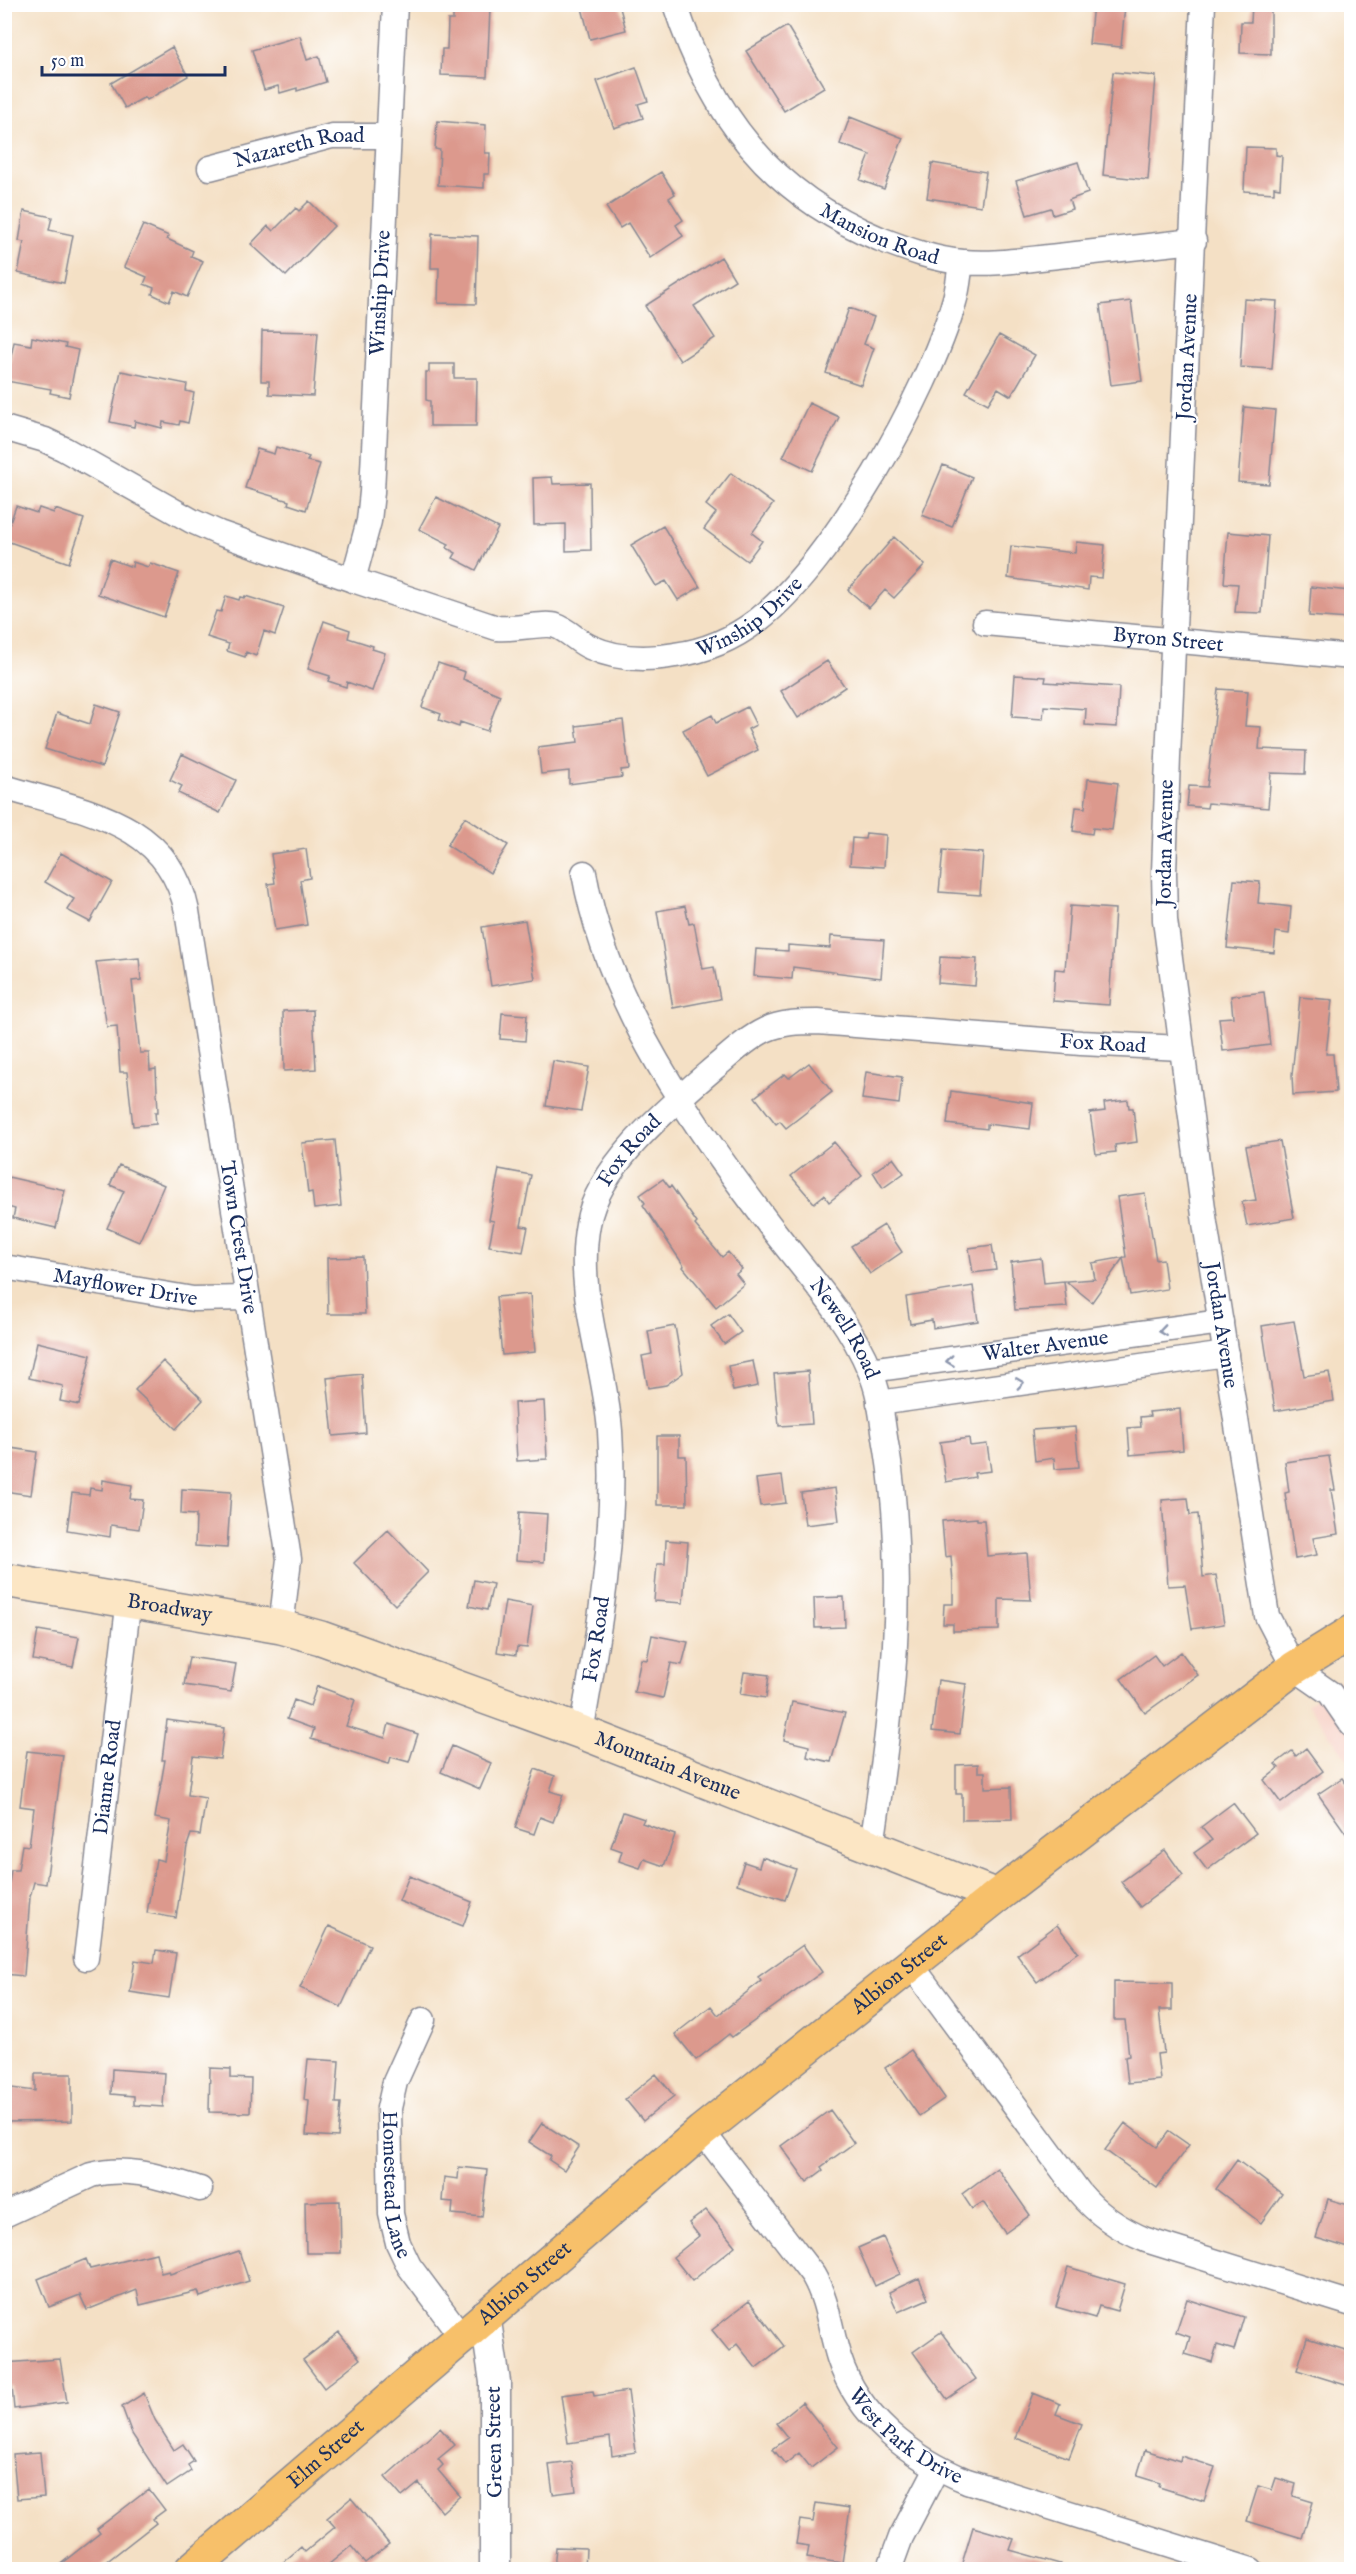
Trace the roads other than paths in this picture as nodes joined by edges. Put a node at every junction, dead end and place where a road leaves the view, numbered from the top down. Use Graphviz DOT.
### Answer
graph roads {
  1 [pos="395,4"];
  2 [pos="675,4"];
  3 [pos="1203,4"];
  4 [pos="388,136"];
  5 [pos="210,168"];
  6 [pos="1194,241"];
  7 [pos="961,262"];
  8 [pos="4,428"];
  9 [pos="353,580"];
  10 [pos="985,623"];
  11 [pos="1174,641"];
  12 [pos="1352,657"];
  13 [pos="4,787"];
  14 [pos="584,873"];
  15 [pos="1181,1048"];
  16 [pos="679,1099"];
  17 [pos="4,1267"];
  18 [pos="248,1298"];
  19 [pos="1221,1323"];
  20 [pos="1226,1354"];
  21 [pos="870,1370"];
  22 [pos="879,1402"];
  23 [pos="4,1580"];
  24 [pos="129,1599"];
  25 [pos="281,1627"];
  26 [pos="1352,1632"];
  27 [pos="334,1642"];
  28 [pos="1294,1668"];
  29 [pos="1352,1725"];
  30 [pos="581,1732"];
  31 [pos="872,1845"];
  32 [pos="997,1896"];
  33 [pos="86,1958"];
  34 [pos="912,1966"];
  35 [pos="423,2020"];
  36 [pos="702,2131"];
  37 [pos="200,2189"];
  38 [pos="4,2215"];
  39 [pos="1352,2304"];
  40 [pos="485,2314"];
  41 [pos="462,2337"];
  42 [pos="937,2468"];
  43 [pos="191,2570"];
  44 [pos="495,2570"];
  45 [pos="889,2570"];
  46 [pos="1251,2570"];
  1 -- 4 [label="street, Winship Drive"];
  2 -- 7 [label="street, Mansion Road"];
  3 -- 6 [label="street, Jordan Avenue"];
  4 -- 5 [label="street, Nazareth Road"];
  4 -- 9 [label="street, Winship Drive"];
  6 -- 7 [label="street, Mansion Road"];
  6 -- 11 [label="street, Jordan Avenue"];
  7 -- 9 [label="street, Winship Drive"];
  8 -- 9 [label="street, Winship Drive"];
  10 -- 11 [label="street, Byron Street"];
  11 -- 12 [label="street, Byron Street"];
  11 -- 15 [label="street, Jordan Avenue"];
  13 -- 18 [label="street, Town Crest Drive"];
  14 -- 16 [label="street, Newell Road"];
  15 -- 16 [label="street, Fox Road"];
  15 -- 19 [label="street, Jordan Avenue"];
  16 -- 21 [label="street, Newell Road"];
  16 -- 30 [label="street, Fox Road"];
  17 -- 18 [label="street, Mayflower Drive"];
  18 -- 25 [label="street, Town Crest Drive"];
  19 -- 20 [label="street, Jordan Avenue"];
  19 -- 21 [label="street, Walter Avenue, one-way"];
  22 -- 20 [label="street, Walter Avenue, one-way"];
  20 -- 28 [label="street, Jordan Avenue"];
  21 -- 22 [label="street, Newell Road"];
  22 -- 31 [label="street, Newell Road"];
  23 -- 24 [label="main road, Broadway"];
  24 -- 25 [label="main road, Broadway"];
  24 -- 33 [label="street, Dianne Road"];
  25 -- 27 [label="main road, Broadway"];
  26 -- 28 [label="main road, Albion Street"];
  27 -- 30 [label="main road, Mountain Avenue"];
  28 -- 29 [label="street"];
  28 -- 32 [label="main road, Albion Street"];
  30 -- 31 [label="main road, Mountain Avenue"];
  31 -- 32 [label="main road, Mountain Avenue"];
  32 -- 34 [label="main road, Albion Street"];
  34 -- 36 [label="main road, Albion Street"];
  34 -- 39 [label="street"];
  35 -- 41 [label="street, Homestead Lane"];
  36 -- 40 [label="main road, Albion Street"];
  36 -- 42 [label="street, West Park Drive"];
  37 -- 38 [label="street"];
  40 -- 41 [label="main road, Albion Street"];
  40 -- 44 [label="street, Green Street"];
  41 -- 43 [label="main road, Elm Street"];
  42 -- 45 [label="street"];
  42 -- 46 [label="street, West Park Drive"];
}
